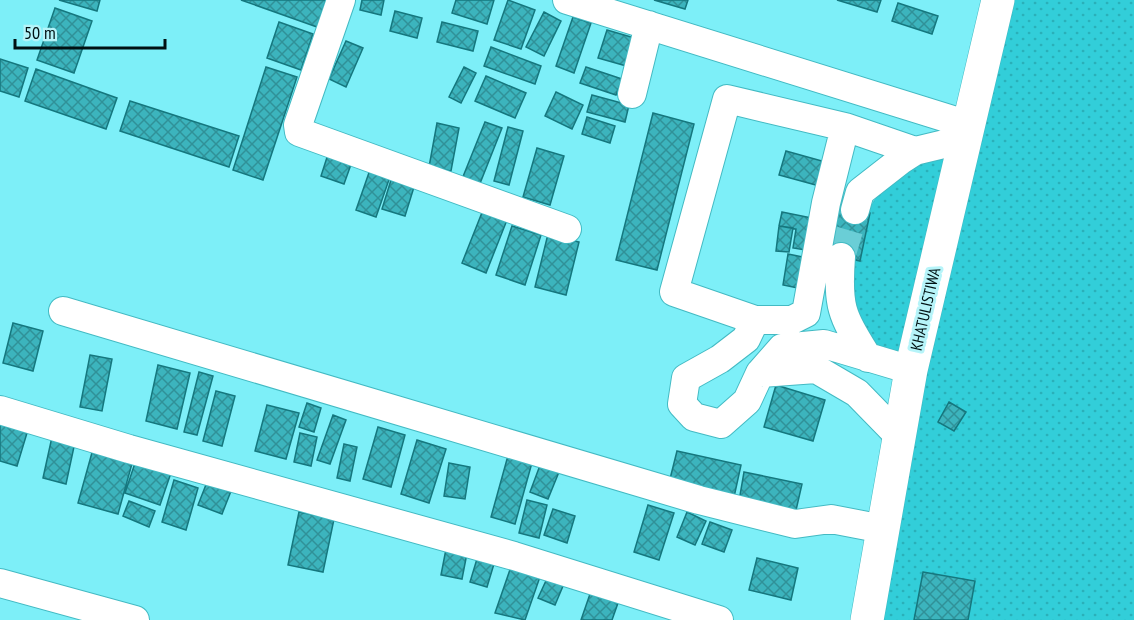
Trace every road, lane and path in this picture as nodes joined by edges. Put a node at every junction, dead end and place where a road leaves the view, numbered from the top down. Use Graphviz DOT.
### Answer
graph roads {
  1 [pos="341,0"];
  2 [pos="567,0"];
  3 [pos="998,0"];
  4 [pos="649,25"];
  5 [pos="632,94"];
  6 [pos="845,127"];
  7 [pos="967,132"];
  8 [pos="915,152"];
  9 [pos="855,210"];
  10 [pos="567,229"];
  11 [pos="841,257"];
  12 [pos="63,311"];
  13 [pos="755,320"];
  14 [pos="868,358"];
  15 [pos="911,370"];
  16 [pos="760,373"];
  17 [pos="0,410"];
  18 [pos="899,436"];
  19 [pos="883,529"];
  20 [pos="0,583"];
  21 [pos="135,620"];
  22 [pos="719,620"];
  23 [pos="867,620"];
  1 -- 10 [label="street"];
  2 -- 4 [label="street"];
  3 -- 7 [label="highway, KHATULISTIWA"];
  4 -- 5 [label="street"];
  4 -- 7 [label="street"];
  6 -- 8 [label="street"];
  6 -- 13 [label="street"];
  6 -- 13 [label="street"];
  7 -- 8 [label="street"];
  7 -- 15 [label="highway, KHATULISTIWA"];
  8 -- 9 [label="street"];
  11 -- 14 [label="street"];
  12 -- 19 [label="street"];
  13 -- 16 [label="street"];
  14 -- 15 [label="street"];
  14 -- 16 [label="street"];
  15 -- 18 [label="highway, KHATULISTIWA"];
  16 -- 18 [label="street"];
  17 -- 22 [label="street"];
  18 -- 19 [label="highway, KHATULISTIWA"];
  19 -- 23 [label="highway, KHATULISTIWA"];
  20 -- 21 [label="street"];
}
